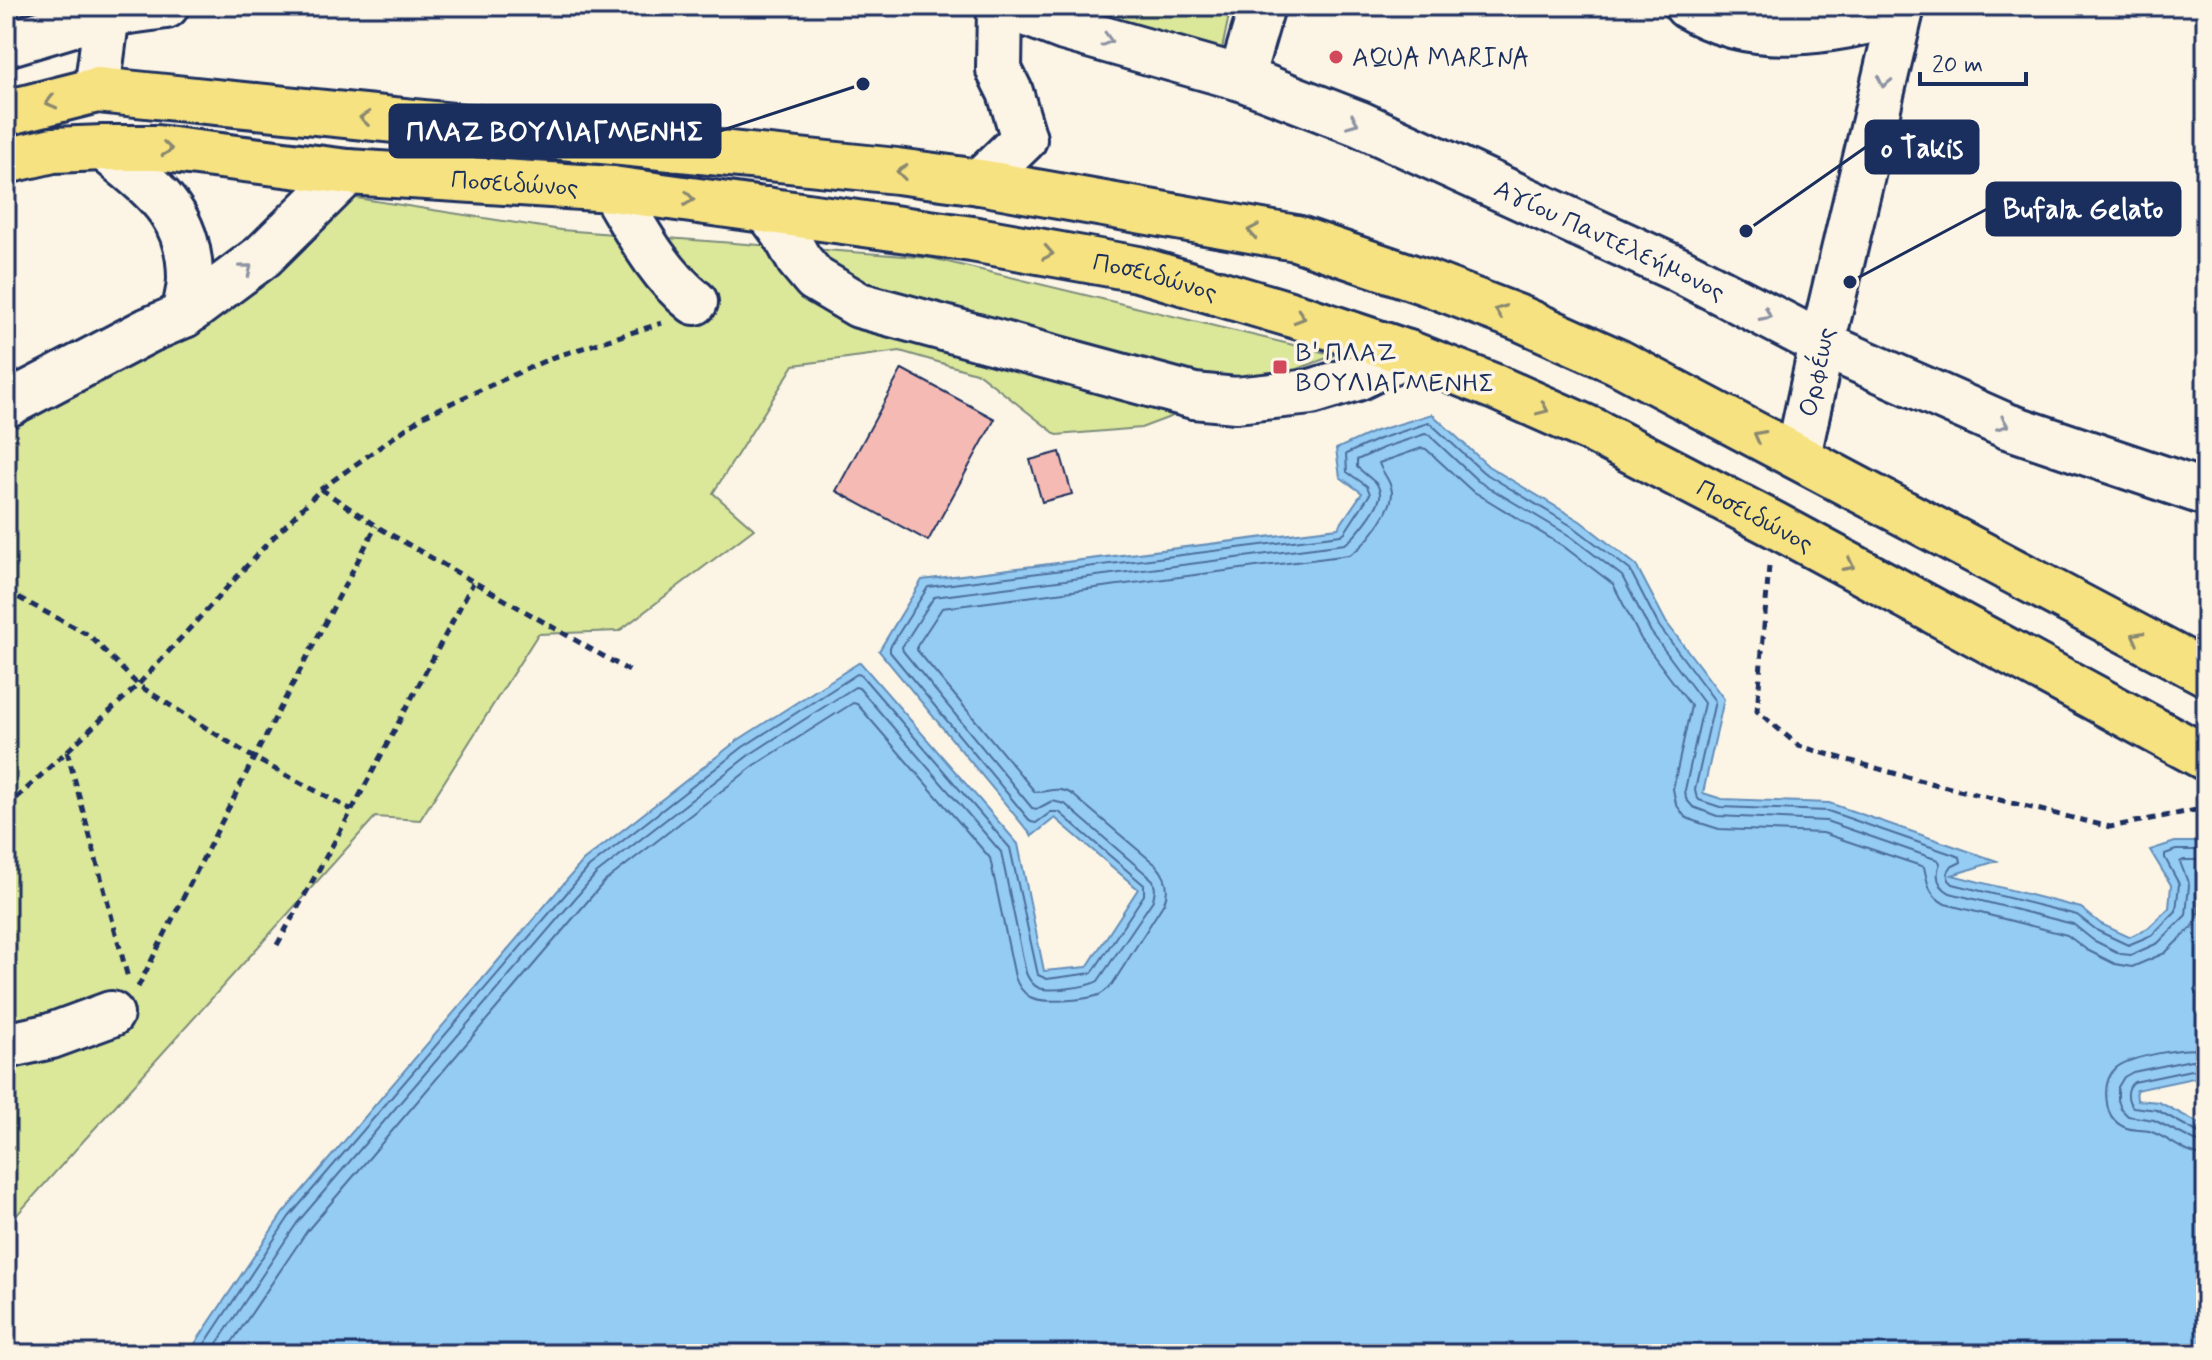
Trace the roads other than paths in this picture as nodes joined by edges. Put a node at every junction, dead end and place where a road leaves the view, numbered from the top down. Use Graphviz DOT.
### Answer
graph roads {
  1 [pos="166,6"];
  2 [pos="1000,6"];
  3 [pos="1007,6"];
  4 [pos="1262,6"];
  5 [pos="1687,6"];
  6 [pos="107,10"];
  7 [pos="1901,10"];
  8 [pos="6,44"];
  9 [pos="1241,78"];
  10 [pos="97,90"];
  11 [pos="6,113"];
  12 [pos="104,148"];
  13 [pos="6,161"];
  14 [pos="348,172"];
  15 [pos="980,182"];
  16 [pos="612,189"];
  17 [pos="767,210"];
  18 [pos="972,239"];
  19 [pos="695,302"];
  20 [pos="184,315"];
  21 [pos="1822,344"];
  22 [pos="1408,353"];
  23 [pos="6,405"];
  24 [pos="1798,456"];
  25 [pos="2206,493"];
  26 [pos="2206,673"];
  27 [pos="2206,758"];
  28 [pos="111,1014"];
  29 [pos="6,1046"];
  1 -- 6 [label="street"];
  2 -- 15 [label="street"];
  3 -- 9 [label="street, Αγίου Παντελεήμονος, one-way"];
  4 -- 9 [label="street"];
  5 -- 7 [label="street"];
  6 -- 8 [label="street"];
  6 -- 10 [label="street"];
  7 -- 21 [label="street, Ορφέως, one-way"];
  9 -- 21 [label="street, Αγίου Παντελεήμονος, one-way"];
  10 -- 11 [label="main road, Ποσειδώνος, one-way"];
  15 -- 10 [label="main road, Ποσειδώνος, one-way"];
  12 -- 13 [label="main road, Ποσειδώνος"];
  12 -- 14 [label="main road, Ποσειδώνος, one-way"];
  12 -- 20 [label="street"];
  14 -- 16 [label="main road, Ποσειδώνος"];
  20 -- 14 [label="street, one-way"];
  15 -- 18 [label="street"];
  24 -- 15 [label="main road, Ποσειδώνος, one-way"];
  16 -- 17 [label="main road, Ποσειδώνος, one-way"];
  16 -- 19 [label="street"];
  17 -- 18 [label="main road, Ποσειδώνος"];
  17 -- 22 [label="street"];
  18 -- 22 [label="main road, Ποσειδώνος, one-way"];
  20 -- 23 [label="street"];
  21 -- 24 [label="street, Ορφέως"];
  21 -- 25 [label="street, Αγίου Παντελεήμονος, one-way"];
  22 -- 27 [label="main road, Ποσειδώνος, one-way"];
  26 -- 24 [label="main road, Ποσειδώνος, one-way"];
  28 -- 29 [label="street"];
}
